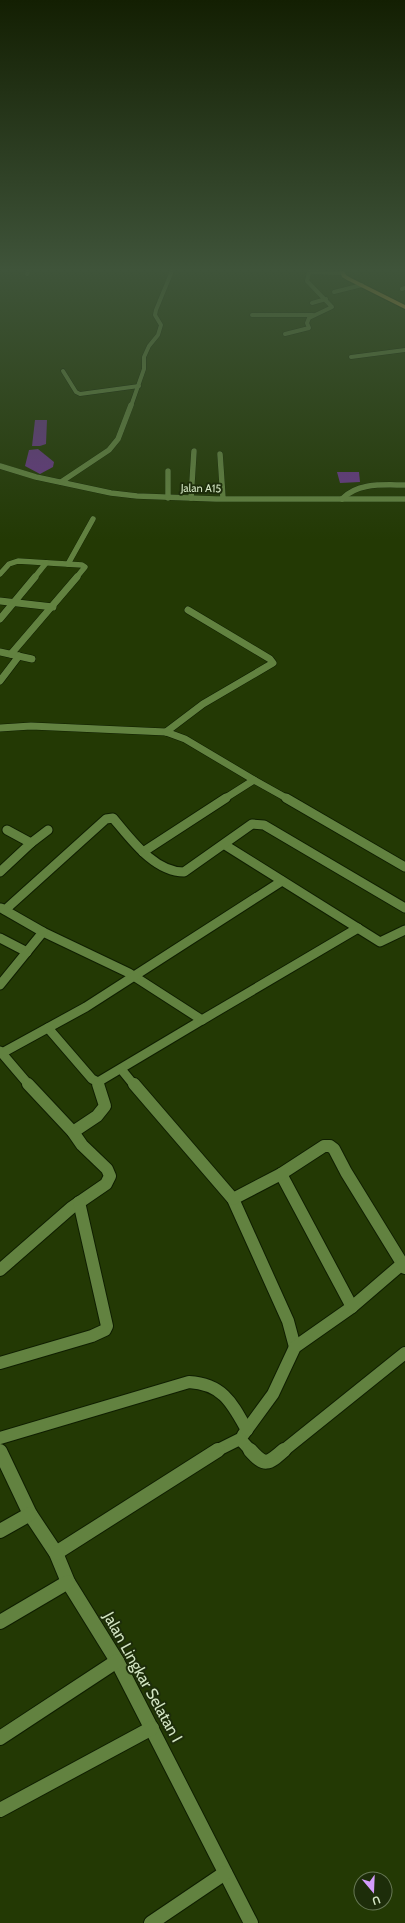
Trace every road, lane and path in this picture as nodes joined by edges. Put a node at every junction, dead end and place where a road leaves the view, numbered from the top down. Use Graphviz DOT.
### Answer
graph roads {
  1 [pos="144,361"];
  2 [pos="63,371"];
  3 [pos="139,386"];
  4 [pos="194,451"];
  5 [pos="220,454"];
  6 [pos="0,466"];
  7 [pos="168,471"];
  8 [pos="60,482"];
  9 [pos="405,485"];
  10 [pos="168,498"];
  11 [pos="191,498"];
  12 [pos="223,498"];
  13 [pos="342,499"];
  14 [pos="405,499"];
  15 [pos="93,519"];
  16 [pos="46,563"];
  17 [pos="68,564"];
  18 [pos="0,574"];
  19 [pos="0,601"];
  20 [pos="14,602"];
  21 [pos="53,607"];
  22 [pos="188,610"];
  23 [pos="0,619"];
  24 [pos="0,652"];
  25 [pos="10,654"];
  26 [pos="19,656"];
  27 [pos="32,659"];
  28 [pos="0,681"];
  29 [pos="0,728"];
  30 [pos="166,732"];
  31 [pos="254,780"];
  32 [pos="7,830"];
  33 [pos="48,830"];
  34 [pos="31,843"];
  35 [pos="225,845"];
  36 [pos="143,852"];
  37 [pos="405,867"];
  38 [pos="0,872"];
  39 [pos="282,881"];
  40 [pos="405,908"];
  41 [pos="3,909"];
  42 [pos="358,928"];
  43 [pos="405,930"];
  44 [pos="43,932"];
  45 [pos="0,938"];
  46 [pos="27,952"];
  47 [pos="134,976"];
  48 [pos="0,985"];
  49 [pos="202,1020"];
  50 [pos="48,1028"];
  51 [pos="1,1052"];
  52 [pos="121,1069"];
  53 [pos="98,1082"];
  54 [pos="73,1132"];
  55 [pos="281,1174"];
  56 [pos="234,1200"];
  57 [pos="79,1202"];
  58 [pos="404,1266"];
  59 [pos="0,1270"];
  60 [pos="352,1308"];
  61 [pos="295,1347"];
  62 [pos="405,1353"];
  63 [pos="0,1363"];
  64 [pos="243,1435"];
  65 [pos="0,1438"];
  66 [pos="0,1454"];
  67 [pos="30,1514"];
  68 [pos="0,1530"];
  69 [pos="56,1553"];
  70 [pos="68,1582"];
  71 [pos="0,1622"];
  72 [pos="117,1661"];
  73 [pos="152,1728"];
  74 [pos="0,1738"];
  75 [pos="0,1810"];
  76 [pos="225,1873"];
  77 [pos="151,1923"];
  78 [pos="251,1923"];
  1 -- 3 [label="street"];
  2 -- 3 [label="street"];
  3 -- 8 [label="street"];
  4 -- 11 [label="street"];
  5 -- 12 [label="street"];
  6 -- 8 [label="street, Jalan A15"];
  7 -- 10 [label="street"];
  8 -- 10 [label="street, Jalan A15"];
  9 -- 13 [label="street"];
  10 -- 11 [label="street, Jalan A15"];
  11 -- 12 [label="street, Jalan A15"];
  12 -- 13 [label="street, Jalan A15"];
  13 -- 14 [label="street, Jalan A15"];
  15 -- 17 [label="street"];
  16 -- 17 [label="street"];
  16 -- 18 [label="street"];
  16 -- 20 [label="street"];
  17 -- 21 [label="street"];
  19 -- 20 [label="street"];
  20 -- 21 [label="street"];
  20 -- 23 [label="street"];
  21 -- 25 [label="street"];
  22 -- 30 [label="street"];
  24 -- 25 [label="street"];
  25 -- 26 [label="street"];
  26 -- 27 [label="street"];
  26 -- 28 [label="street"];
  29 -- 30 [label="street"];
  30 -- 31 [label="street"];
  31 -- 36 [label="street"];
  31 -- 37 [label="street"];
  32 -- 34 [label="street"];
  33 -- 34 [label="street"];
  34 -- 38 [label="street"];
  35 -- 36 [label="street"];
  35 -- 39 [label="street"];
  35 -- 40 [label="street"];
  36 -- 41 [label="street"];
  39 -- 42 [label="street"];
  39 -- 47 [label="street"];
  41 -- 44 [label="street"];
  42 -- 43 [label="street"];
  42 -- 49 [label="street"];
  44 -- 46 [label="street"];
  44 -- 47 [label="street"];
  45 -- 46 [label="street"];
  46 -- 48 [label="street"];
  47 -- 49 [label="street"];
  47 -- 50 [label="street"];
  49 -- 52 [label="street"];
  50 -- 51 [label="street"];
  50 -- 53 [label="street"];
  51 -- 54 [label="street"];
  52 -- 53 [label="street"];
  52 -- 56 [label="street"];
  53 -- 54 [label="street"];
  54 -- 57 [label="street"];
  55 -- 56 [label="street"];
  55 -- 58 [label="street"];
  55 -- 60 [label="street"];
  56 -- 61 [label="street"];
  57 -- 59 [label="street"];
  57 -- 63 [label="street"];
  58 -- 60 [label="street"];
  60 -- 61 [label="street"];
  61 -- 64 [label="street"];
  62 -- 64 [label="street"];
  64 -- 65 [label="street"];
  64 -- 69 [label="street"];
  66 -- 67 [label="street, Jalan Lingkar Selatan I"];
  67 -- 68 [label="street"];
  67 -- 69 [label="street, Jalan Lingkar Selatan I"];
  69 -- 70 [label="street, Jalan Lingkar Selatan I"];
  70 -- 71 [label="street"];
  70 -- 72 [label="street, Jalan Lingkar Selatan I"];
  72 -- 73 [label="street, Jalan Lingkar Selatan I"];
  72 -- 74 [label="street"];
  73 -- 75 [label="street"];
  73 -- 76 [label="street, Jalan Lingkar Selatan I"];
  76 -- 77 [label="street"];
  76 -- 78 [label="street, Jalan Lingkar Selatan I"];
}
